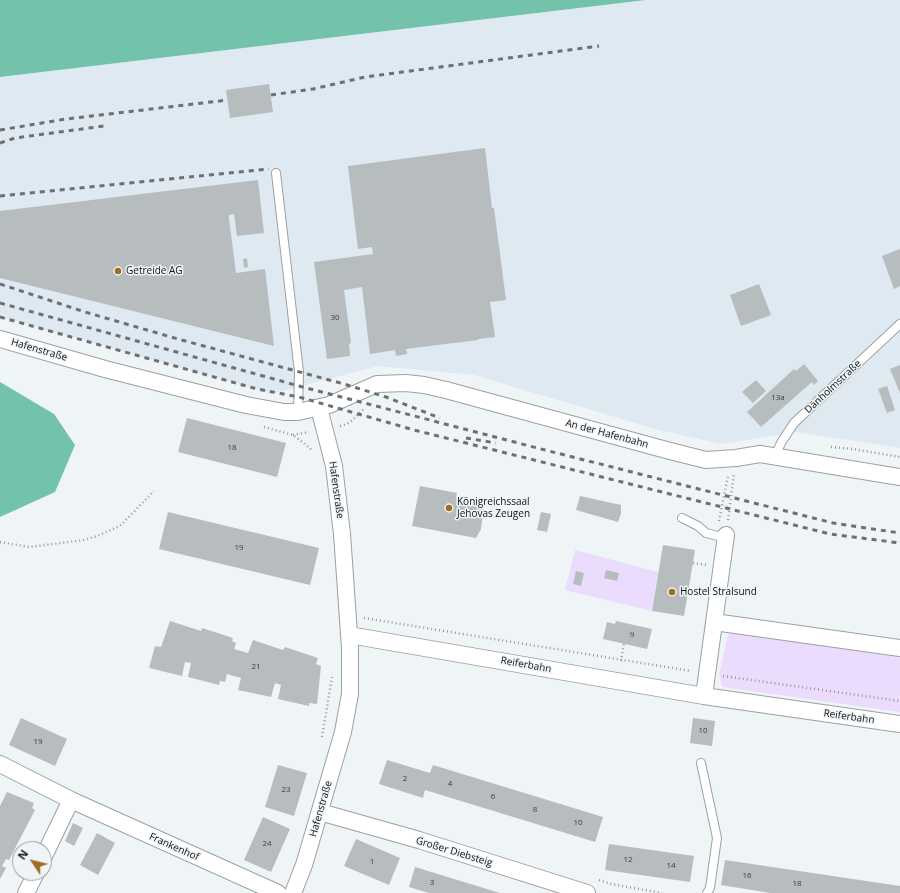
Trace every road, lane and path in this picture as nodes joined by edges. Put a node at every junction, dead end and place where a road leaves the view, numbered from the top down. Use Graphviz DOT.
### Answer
graph roads {
  1 [pos="276,173"];
  2 [pos="900,324"];
  3 [pos="0,339"];
  4 [pos="370,405"];
  5 [pos="319,408"];
  6 [pos="298,412"];
  7 [pos="324,430"];
  8 [pos="293,435"];
  9 [pos="775,456"];
  10 [pos="900,477"];
  11 [pos="724,478"];
  12 [pos="154,491"];
  13 [pos="682,518"];
  14 [pos="726,536"];
  15 [pos="0,542"];
  16 [pos="348,616"];
  17 [pos="714,622"];
  18 [pos="349,635"];
  19 [pos="624,644"];
  20 [pos="900,648"];
  21 [pos="621,660"];
  22 [pos="707,673"];
  23 [pos="332,676"];
  24 [pos="618,681"];
  25 [pos="704,696"];
  26 [pos="900,701"];
  27 [pos="900,724"];
  28 [pos="321,743"];
  29 [pos="701,763"];
  30 [pos="0,764"];
  31 [pos="71,800"];
  32 [pos="320,812"];
  33 [pos="51,841"];
  34 [pos="32,881"];
  35 [pos="26,893"];
  36 [pos="278,893"];
  37 [pos="293,893"];
  38 [pos="587,893"];
  39 [pos="707,893"];
  1 -- 6 [label="lane"];
  2 -- 9 [label="lane, Dänholmstraße"];
  3 -- 6 [label="street, Hafenstraße"];
  4 -- 7 [label="path"];
  5 -- 6 [label="street, Hafenstraße"];
  5 -- 7 [label="street, Hafenstraße"];
  5 -- 9 [label="street, An der Hafenbahn"];
  7 -- 8 [label="path"];
  7 -- 16 [label="street, Hafenstraße"];
  9 -- 10 [label="street, An der Hafenbahn"];
  11 -- 14 [label="path"];
  12 -- 15 [label="path"];
  13 -- 14 [label="lane"];
  14 -- 17 [label="street"];
  16 -- 18 [label="street, Hafenstraße"];
  16 -- 21 [label="path"];
  17 -- 20 [label="street"];
  17 -- 22 [label="street"];
  18 -- 24 [label="street, Reiferbahn"];
  18 -- 32 [label="street, Hafenstraße"];
  19 -- 21 [label="path"];
  21 -- 22 [label="path"];
  21 -- 24 [label="path"];
  22 -- 25 [label="street"];
  22 -- 26 [label="path"];
  23 -- 28 [label="path"];
  24 -- 25 [label="street, Reiferbahn"];
  25 -- 27 [label="street, Reiferbahn"];
  29 -- 39 [label="lane"];
  30 -- 31 [label="street, Frankenhof"];
  31 -- 33 [label="street"];
  31 -- 36 [label="street, Frankenhof"];
  32 -- 37 [label="street, Hafenstraße"];
  32 -- 38 [label="street, Großer Diebsteig"];
  34 -- 35 [label="street"];
}
